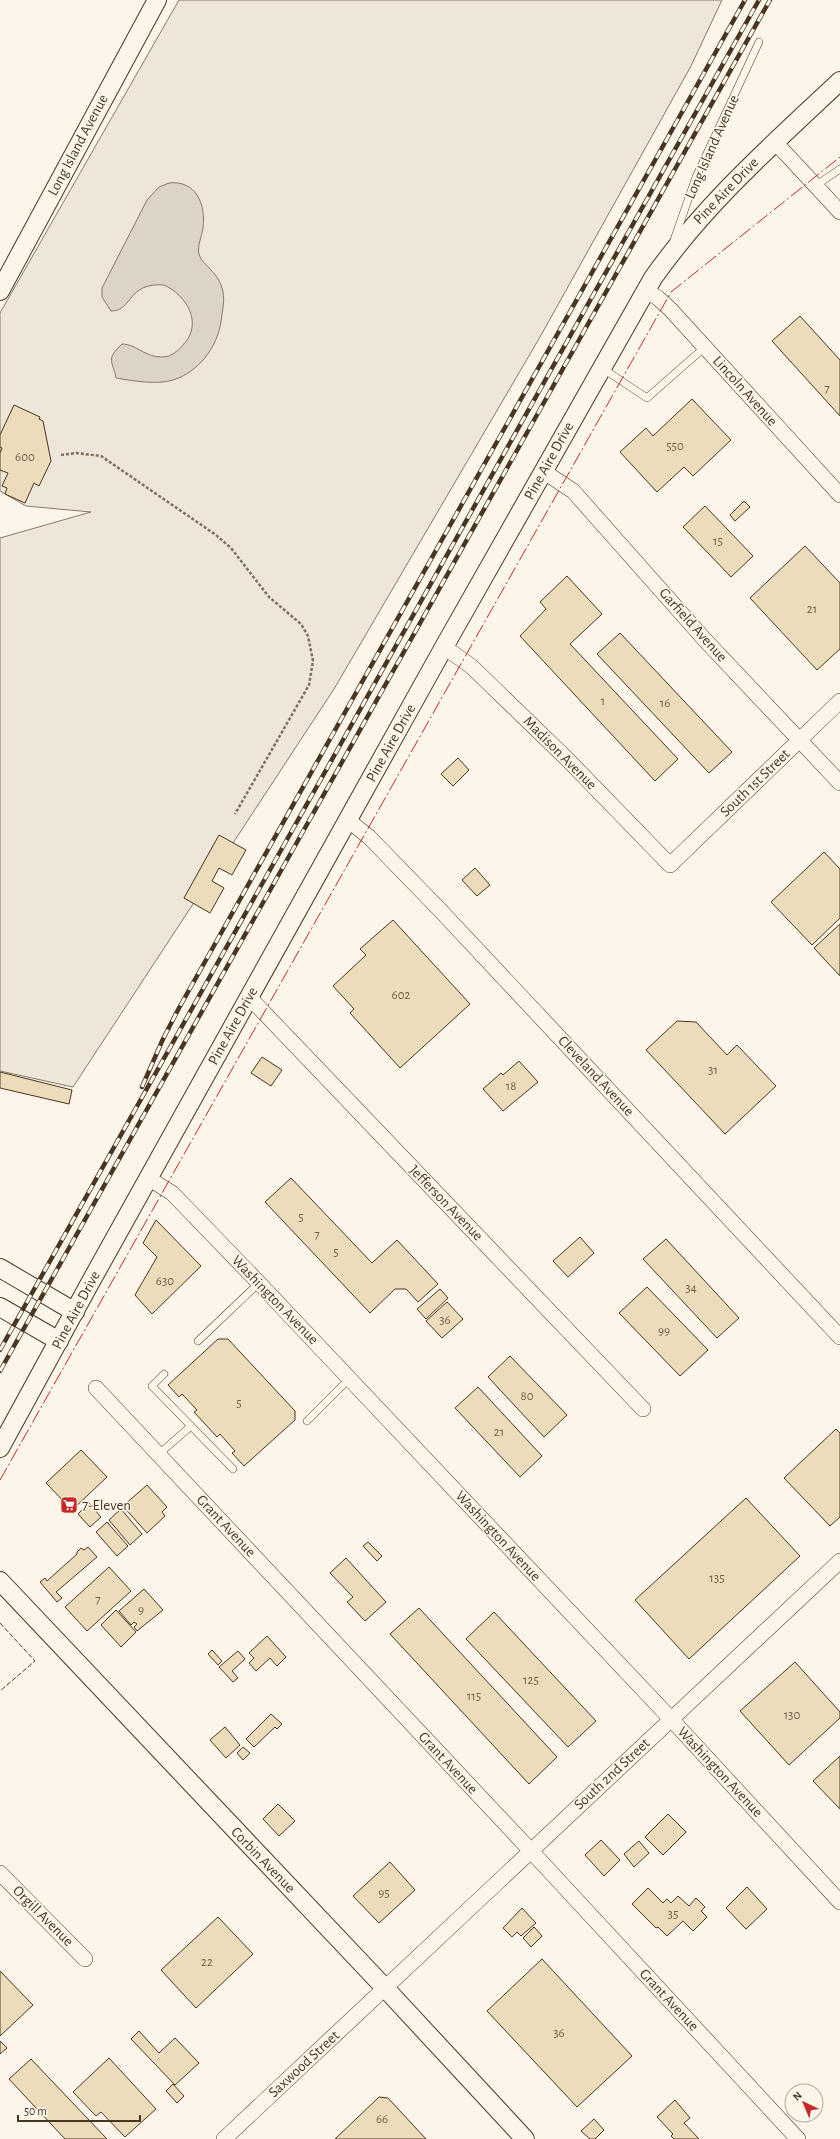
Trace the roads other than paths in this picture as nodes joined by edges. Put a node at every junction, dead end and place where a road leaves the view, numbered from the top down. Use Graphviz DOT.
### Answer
graph roads {
  1 [pos="157,0"];
  2 [pos="759,42"];
  3 [pos="840,81"];
  4 [pos="775,142"];
  5 [pos="840,169"];
  6 [pos="815,186"];
  7 [pos="840,212"];
  8 [pos="670,253"];
  9 [pos="645,290"];
  10 [pos="0,291"];
  11 [pos="705,347"];
  12 [pos="602,368"];
  13 [pos="544,471"];
  14 [pos="840,495"];
  15 [pos="444,647"];
  16 [pos="840,701"];
  17 [pos="800,740"];
  18 [pos="840,783"];
  19 [pos="348,820"];
  20 [pos="670,865"];
  21 [pos="250,997"];
  22 [pos="148,1178"];
  23 [pos="0,1268"];
  24 [pos="259,1283"];
  25 [pos="0,1307"];
  26 [pos="75,1312"];
  27 [pos="840,1337"];
  28 [pos="60,1341"];
  29 [pos="198,1341"];
  30 [pos="164,1374"];
  31 [pos="349,1379"];
  32 [pos="96,1388"];
  33 [pos="643,1409"];
  34 [pos="307,1421"];
  35 [pos="191,1426"];
  36 [pos="0,1448"];
  37 [pos="159,1454"];
  38 [pos="233,1469"];
  39 [pos="840,1561"];
  40 [pos="0,1581"];
  41 [pos="671,1719"];
  42 [pos="531,1851"];
  43 [pos="0,1873"];
  44 [pos="840,1902"];
  45 [pos="86,1959"];
  46 [pos="385,1988"];
  47 [pos="224,2139"];
  48 [pos="525,2139"];
  49 [pos="798,2139"];
  1 -- 10 [label="street, Long Island Avenue"];
  2 -- 8 [label="lane, Long Island Avenue"];
  3 -- 4 [label="street, Pine Aire Drive"];
  4 -- 6 [label="street"];
  4 -- 8 [label="street, Pine Aire Drive"];
  5 -- 6 [label="lane"];
  6 -- 7 [label="street"];
  8 -- 9 [label="street, Pine Aire Drive"];
  9 -- 11 [label="street, Lincoln Avenue"];
  9 -- 12 [label="street, Pine Aire Drive"];
  11 -- 12 [label="lane"];
  11 -- 14 [label="street, Lincoln Avenue"];
  12 -- 13 [label="street, Pine Aire Drive"];
  13 -- 15 [label="street, Pine Aire Drive"];
  13 -- 17 [label="street, Garfield Avenue"];
  15 -- 19 [label="street, Pine Aire Drive"];
  15 -- 20 [label="street, Madison Avenue"];
  16 -- 17 [label="street, South 1st Street"];
  17 -- 18 [label="street, Garfield Avenue"];
  17 -- 20 [label="street, South 1st Street"];
  19 -- 21 [label="street, Pine Aire Drive"];
  19 -- 27 [label="street, Cleveland Avenue"];
  21 -- 22 [label="street, Pine Aire Drive"];
  21 -- 33 [label="street, Jefferson Avenue"];
  22 -- 24 [label="street, Washington Avenue"];
  22 -- 26 [label="street, Pine Aire Drive"];
  23 -- 26 [label="street"];
  24 -- 29 [label="lane"];
  24 -- 31 [label="street, Washington Avenue"];
  25 -- 28 [label="street"];
  26 -- 28 [label="street, Pine Aire Drive"];
  28 -- 36 [label="street, Pine Aire Drive"];
  30 -- 35 [label="lane"];
  31 -- 34 [label="lane"];
  31 -- 41 [label="street, Washington Avenue"];
  32 -- 37 [label="street, Grant Avenue"];
  35 -- 37 [label="lane"];
  35 -- 38 [label="lane"];
  37 -- 42 [label="street, Grant Avenue"];
  39 -- 41 [label="street, South 2nd Street"];
  40 -- 46 [label="street, Corbin Avenue"];
  41 -- 42 [label="street, South 2nd Street"];
  41 -- 44 [label="street, Washington Avenue"];
  42 -- 46 [label="street, South 2nd Street"];
  42 -- 49 [label="street, Grant Avenue"];
  43 -- 45 [label="street, Orgill Avenue"];
  46 -- 47 [label="street, Saxwood Street"];
  46 -- 48 [label="street, Corbin Avenue"];
}
